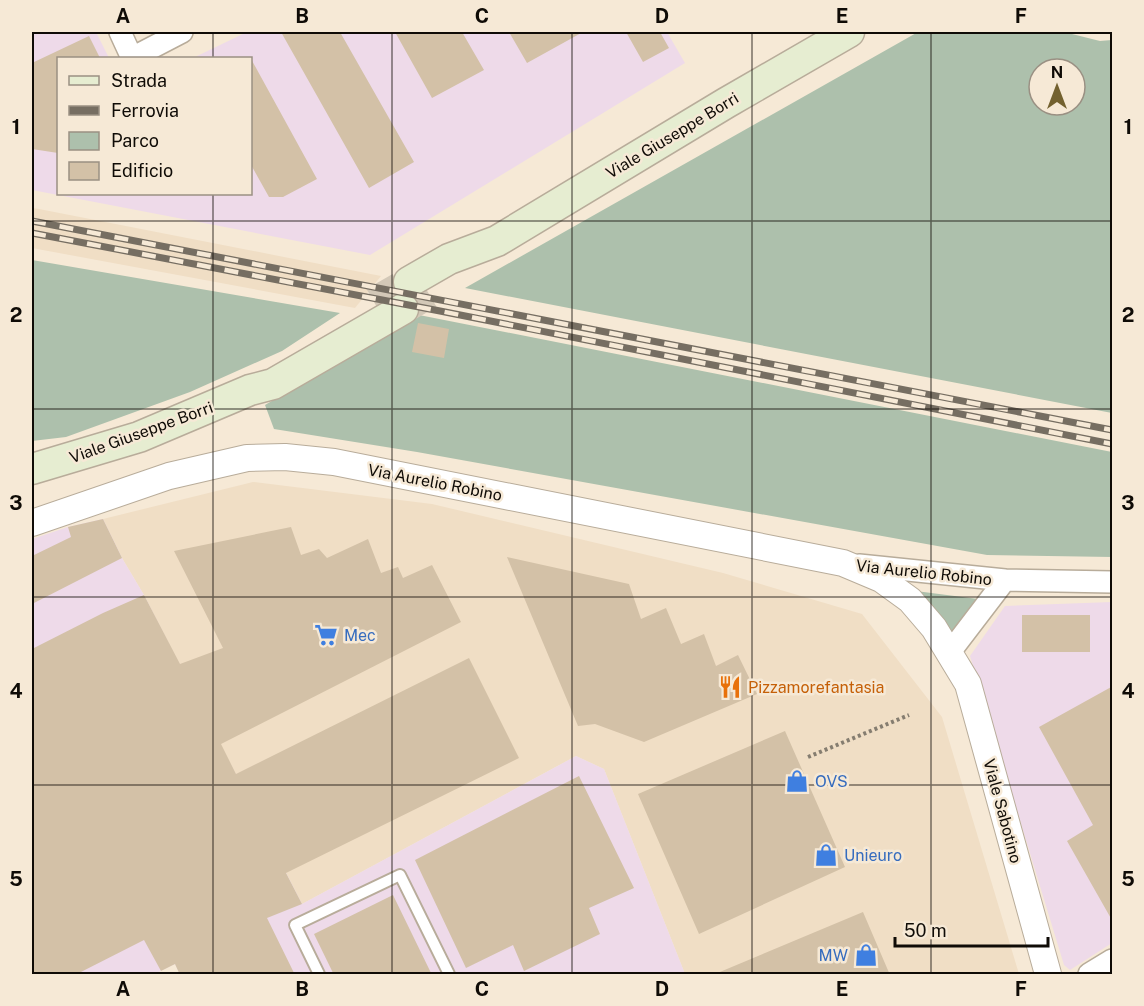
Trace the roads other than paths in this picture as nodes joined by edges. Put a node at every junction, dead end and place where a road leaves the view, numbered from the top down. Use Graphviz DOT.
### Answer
graph roads {
  1 [pos="120,32"];
  2 [pos="183,32"];
  3 [pos="849,32"];
  4 [pos="132,57"];
  5 [pos="134,57"];
  6 [pos="497,241"];
  7 [pos="439,288"];
  8 [pos="374,302"];
  9 [pos="250,390"];
  10 [pos="32,469"];
  11 [pos="32,523"];
  12 [pos="843,563"];
  13 [pos="1005,580"];
  14 [pos="1113,582"];
  15 [pos="950,652"];
  16 [pos="1113,960"];
  17 [pos="319,975"];
  18 [pos="449,975"];
  19 [pos="1048,975"];
  20 [pos="1089,975"];
  1 -- 4 [label="street"];
  2 -- 5 [label="street"];
  3 -- 6 [label="main road, Viale Giuseppe Borri"];
  6 -- 7 [label="main road, Viale Giuseppe Borri"];
  6 -- 9 [label="main road, Viale Giuseppe Borri"];
  8 -- 9 [label="main road, Viale Giuseppe Borri"];
  9 -- 10 [label="main road, Viale Giuseppe Borri"];
  11 -- 12 [label="street, Via Aurelio Robino"];
  12 -- 13 [label="street, Via Aurelio Robino"];
  12 -- 15 [label="street, Via Aurelio Robino"];
  13 -- 14 [label="street, Via Aurelio Robino"];
  13 -- 15 [label="street, Via Aurelio Robino"];
  15 -- 19 [label="street, Viale Sabotino"];
  16 -- 20 [label="street"];
  17 -- 18 [label="lane"];
}
